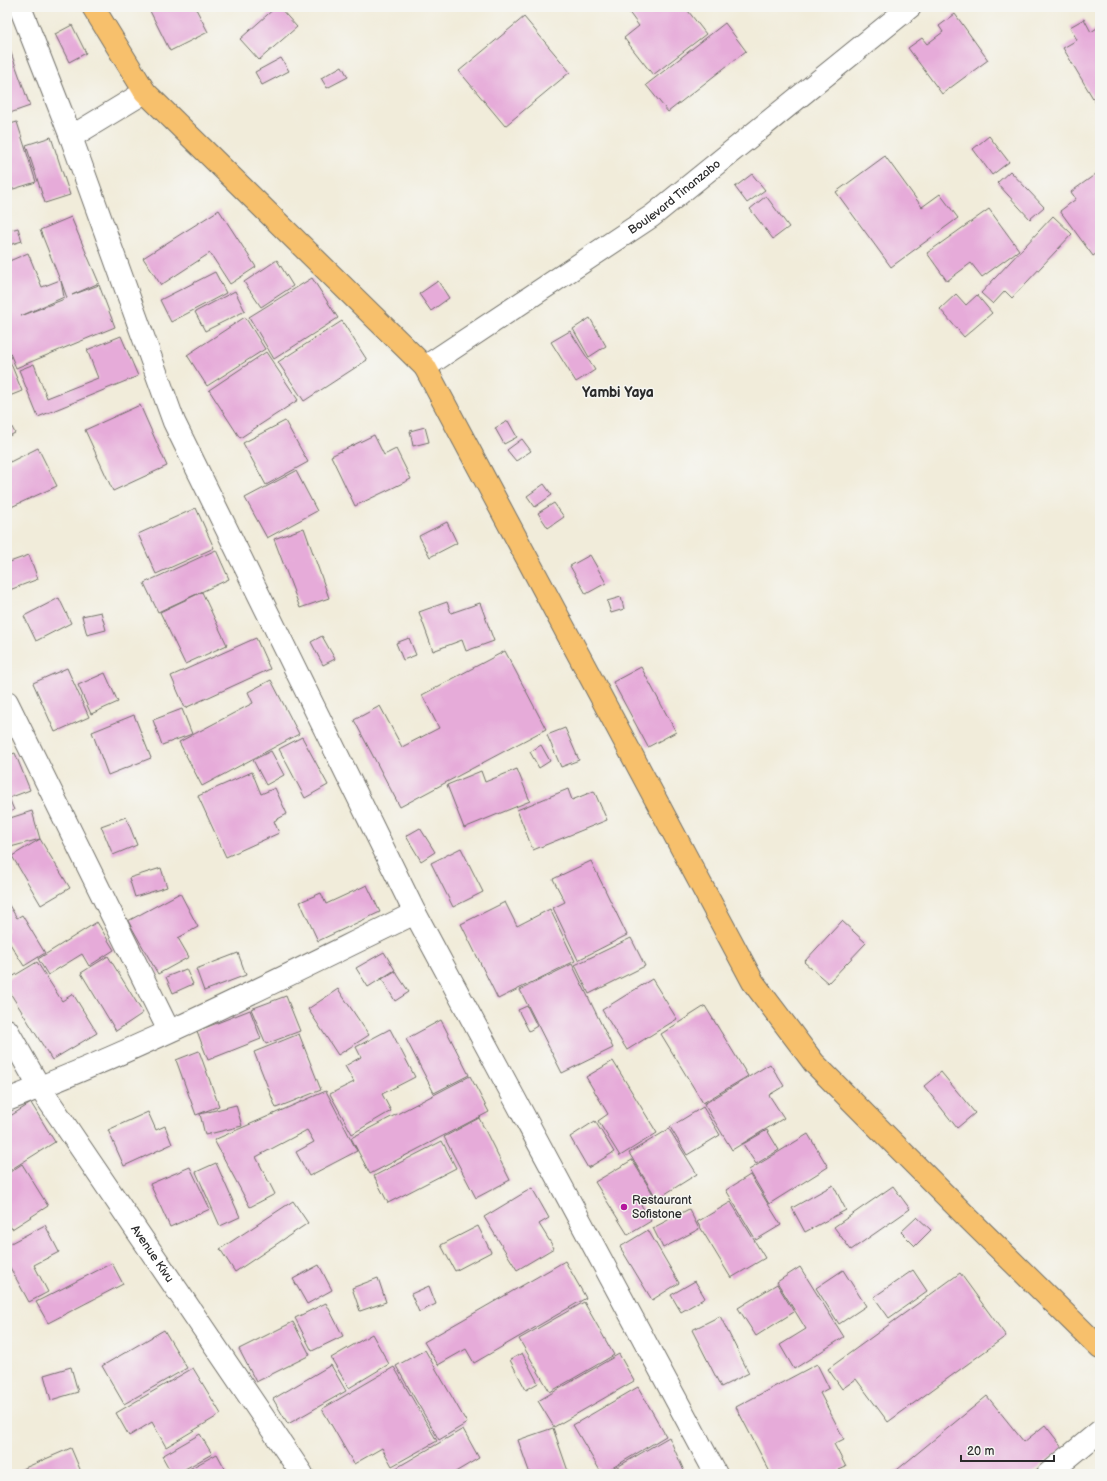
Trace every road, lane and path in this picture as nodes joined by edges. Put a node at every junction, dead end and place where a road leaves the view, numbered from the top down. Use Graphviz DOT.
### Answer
graph roads {
  1 [pos="20,7"];
  2 [pos="93,7"];
  3 [pos="910,7"];
  4 [pos="145,92"];
  5 [pos="71,138"];
  6 [pos="425,367"];
  7 [pos="7,702"];
  8 [pos="415,913"];
  9 [pos="7,1030"];
  10 [pos="169,1031"];
  11 [pos="40,1088"];
  12 [pos="7,1100"];
  13 [pos="1100,1348"];
  14 [pos="1100,1430"];
  15 [pos="302,1474"];
  16 [pos="716,1474"];
  17 [pos="1048,1474"];
  1 -- 5 [label="street"];
  2 -- 4 [label="main road"];
  3 -- 6 [label="street, Boulevard Tinanzabo"];
  4 -- 5 [label="street"];
  4 -- 6 [label="main road"];
  5 -- 8 [label="street"];
  6 -- 13 [label="main road"];
  7 -- 10 [label="street"];
  8 -- 10 [label="street"];
  8 -- 16 [label="street"];
  9 -- 11 [label="street, Avenue Kivu"];
  10 -- 11 [label="street"];
  11 -- 12 [label="street"];
  11 -- 15 [label="street, Avenue Kivu"];
  14 -- 17 [label="street"];
}
